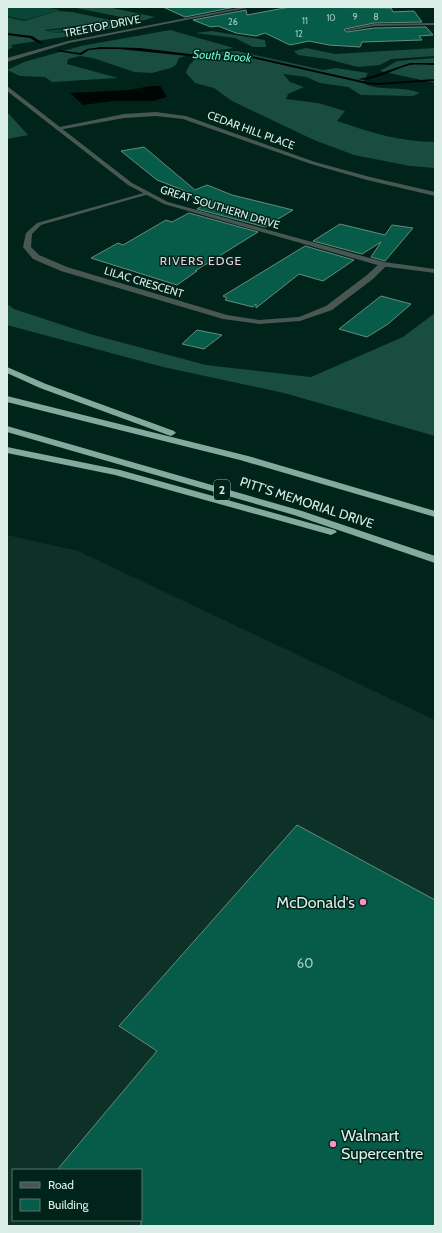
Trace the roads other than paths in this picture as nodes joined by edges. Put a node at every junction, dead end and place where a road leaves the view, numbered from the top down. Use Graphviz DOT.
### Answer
graph roads {
  1 [pos="250,7"];
  2 [pos="209,9"];
  3 [pos="220,13"];
  4 [pos="435,24"];
  5 [pos="347,30"];
  6 [pos="7,60"];
  7 [pos="7,88"];
  8 [pos="58,128"];
  9 [pos="146,194"];
  10 [pos="435,194"];
  11 [pos="384,264"];
  12 [pos="435,271"];
  13 [pos="7,370"];
  14 [pos="7,399"];
  15 [pos="7,429"];
  16 [pos="7,450"];
  17 [pos="244,458"];
  18 [pos="435,514"];
  19 [pos="435,560"];
  1 -- 3 [label="street, TREETOP DRIVE"];
  2 -- 3 [label="street"];
  3 -- 6 [label="street, TREETOP DRIVE"];
  4 -- 5 [label="street"];
  7 -- 8 [label="street, GREAT SOUTHERN DRIVE"];
  8 -- 9 [label="street, GREAT SOUTHERN DRIVE"];
  8 -- 10 [label="street, CEDAR HILL PLACE"];
  9 -- 11 [label="street, GREAT SOUTHERN DRIVE"];
  9 -- 11 [label="street, LILAC CRESCENT"];
  11 -- 12 [label="street, GREAT SOUTHERN DRIVE"];
  13 -- 17 [label="highway"];
  14 -- 17 [label="highway, PITT'S MEMORIAL DRIVE"];
  15 -- 19 [label="highway, PITT'S MEMORIAL DRIVE / 2"];
  16 -- 19 [label="highway"];
  17 -- 18 [label="highway, PITT'S MEMORIAL DRIVE"];
}
